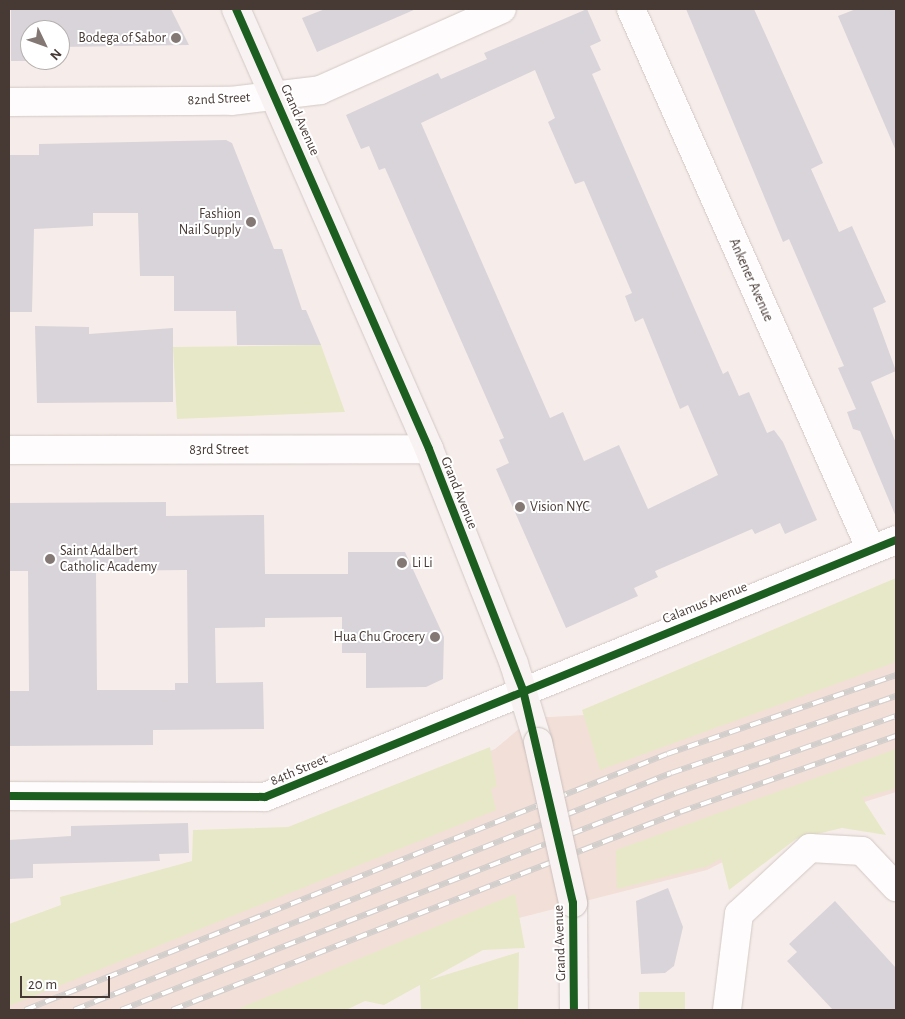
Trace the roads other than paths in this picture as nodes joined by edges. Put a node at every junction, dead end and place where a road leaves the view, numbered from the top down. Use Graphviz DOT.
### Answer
graph roads {
  1 [pos="236,9"];
  2 [pos="502,9"];
  3 [pos="631,9"];
  4 [pos="275,95"];
  5 [pos="9,102"];
  6 [pos="429,449"];
  7 [pos="9,450"];
  8 [pos="896,540"];
  9 [pos="871,550"];
  10 [pos="523,690"];
  11 [pos="9,796"];
  12 [pos="896,887"];
  13 [pos="574,1010"];
  14 [pos="727,1010"];
  1 -- 4 [label="main road, Grand Avenue"];
  2 -- 4 [label="street, 82nd Street"];
  3 -- 9 [label="street, Ankener Avenue"];
  4 -- 5 [label="street, 82nd Street"];
  4 -- 6 [label="main road, Grand Avenue"];
  6 -- 7 [label="street, 83rd Street"];
  6 -- 10 [label="main road, Grand Avenue"];
  8 -- 9 [label="street, Calamus Avenue"];
  9 -- 10 [label="street, Calamus Avenue"];
  10 -- 11 [label="street, 84th Street"];
  10 -- 13 [label="main road, Grand Avenue, bridge"];
  12 -- 14 [label="street"];
}
